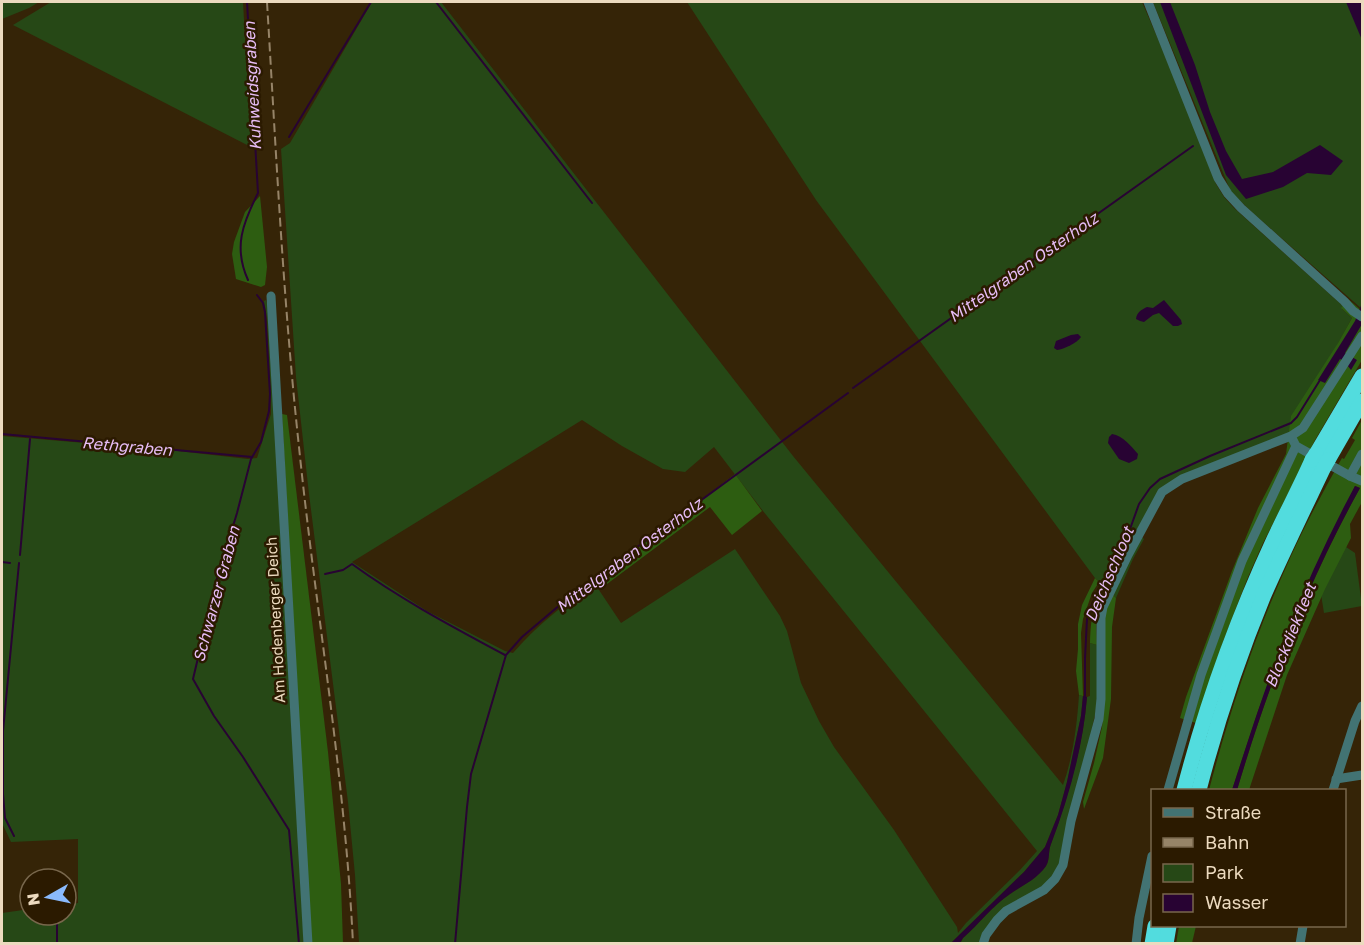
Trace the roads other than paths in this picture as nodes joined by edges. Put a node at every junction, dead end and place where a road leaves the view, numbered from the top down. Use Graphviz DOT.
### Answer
graph roads {
  1 [pos="1148,2"];
  2 [pos="271,296"];
  3 [pos="1362,317"];
  4 [pos="1362,336"];
  5 [pos="1362,376"];
  6 [pos="1362,401"];
  7 [pos="1291,436"];
  8 [pos="1296,446"];
  9 [pos="1362,454"];
  10 [pos="1320,460"];
  11 [pos="1350,476"];
  12 [pos="1362,481"];
  13 [pos="1362,706"];
  14 [pos="1362,775"];
  15 [pos="1336,779"];
  16 [pos="1168,789"];
  17 [pos="1184,789"];
  18 [pos="1199,789"];
  19 [pos="1333,789"];
  20 [pos="1151,861"];
  21 [pos="1155,927"];
  22 [pos="1169,927"];
  23 [pos="1303,927"];
  24 [pos="308,944"];
  25 [pos="983,944"];
  26 [pos="1136,944"];
  27 [pos="1152,944"];
  28 [pos="1166,944"];
  29 [pos="1300,944"];
  1 -- 3 [label="street"];
  2 -- 24 [label="street, Am Hodenberger Deich"];
  4 -- 7 [label="street"];
  5 -- 10 [label="highway"];
  6 -- 10 [label="highway"];
  7 -- 8 [label="street"];
  7 -- 25 [label="street"];
  8 -- 11 [label="street"];
  8 -- 16 [label="street"];
  9 -- 11 [label="street"];
  10 -- 17 [label="highway"];
  10 -- 18 [label="highway"];
  11 -- 12 [label="street"];
  13 -- 15 [label="street"];
  14 -- 15 [label="street"];
  15 -- 19 [label="street"];
  20 -- 26 [label="street"];
  21 -- 27 [label="highway"];
  22 -- 28 [label="highway"];
  23 -- 29 [label="street"];
}
